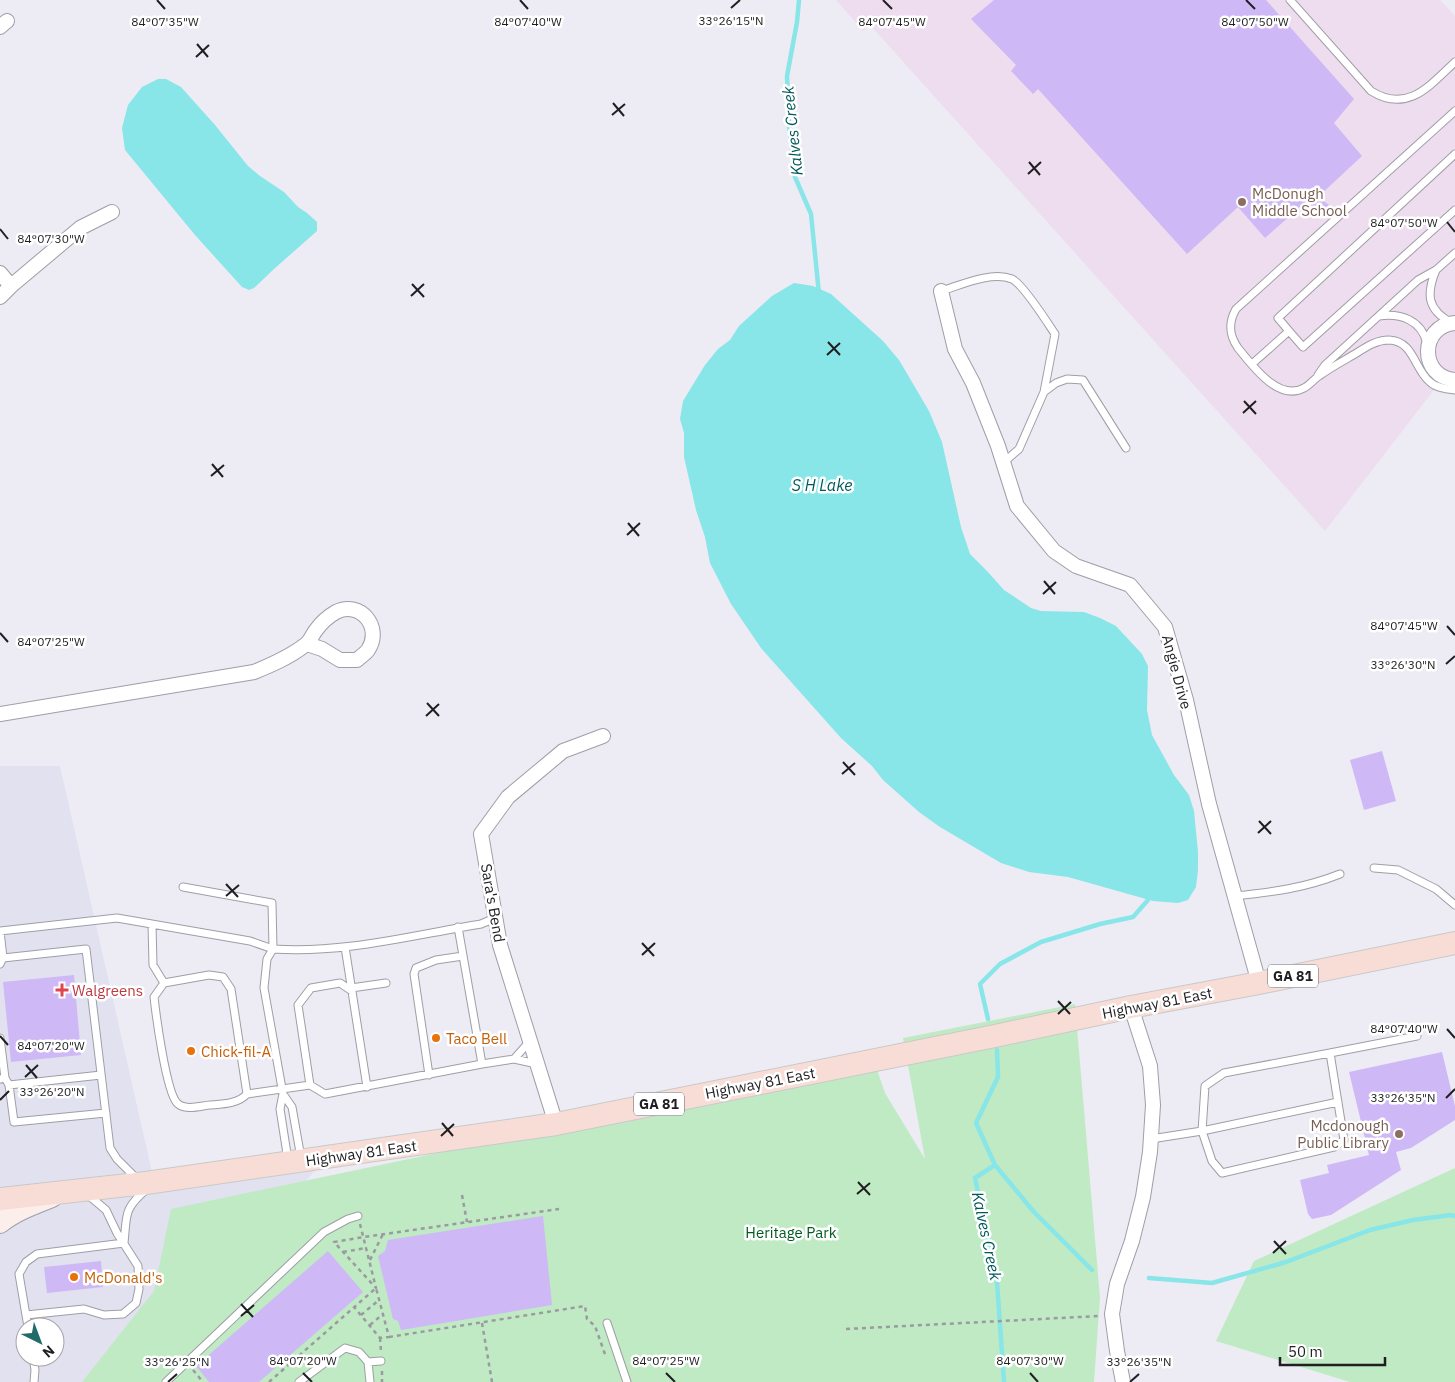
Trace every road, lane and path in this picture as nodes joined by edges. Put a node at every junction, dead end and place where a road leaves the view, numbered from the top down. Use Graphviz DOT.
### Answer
graph roads {
  1 [pos="1290,0"];
  2 [pos="1452,64"];
  3 [pos="1455,111"];
  4 [pos="1455,154"];
  5 [pos="1455,210"];
  6 [pos="112,212"];
  7 [pos="1455,253"];
  8 [pos="1436,270"];
  9 [pos="0,273"];
  10 [pos="12,286"];
  11 [pos="941,291"];
  12 [pos="0,296"];
  13 [pos="1379,316"];
  14 [pos="1454,323"];
  15 [pos="1289,331"];
  16 [pos="1428,346"];
  17 [pos="1252,364"];
  18 [pos="1317,377"];
  19 [pos="1455,380"];
  20 [pos="1455,390"];
  21 [pos="1044,392"];
  22 [pos="1126,448"];
  23 [pos="1003,463"];
  24 [pos="306,644"];
  25 [pos="0,714"];
  26 [pos="603,736"];
  27 [pos="1374,868"];
  28 [pos="1340,874"];
  29 [pos="183,887"];
  30 [pos="1235,896"];
  31 [pos="1455,905"];
  32 [pos="495,918"];
  33 [pos="152,924"];
  34 [pos="458,928"];
  35 [pos="0,931"];
  36 [pos="1455,943"];
  37 [pos="345,947"];
  38 [pos="273,948"];
  39 [pos="463,956"];
  40 [pos="2,961"];
  41 [pos="164,983"];
  42 [pos="386,983"];
  43 [pos="1259,983"];
  44 [pos="351,990"];
  45 [pos="1131,1007"];
  46 [pos="1417,1036"];
  47 [pos="0,1038"];
  48 [pos="530,1041"];
  49 [pos="1330,1053"];
  50 [pos="514,1058"];
  51 [pos="482,1064"];
  52 [pos="537,1064"];
  53 [pos="102,1075"];
  54 [pos="429,1075"];
  55 [pos="2,1078"];
  56 [pos="9,1085"];
  57 [pos="310,1085"];
  58 [pos="368,1087"];
  59 [pos="283,1092"];
  60 [pos="247,1094"];
  61 [pos="1338,1102"];
  62 [pos="106,1113"];
  63 [pos="556,1124"];
  64 [pos="1202,1131"];
  65 [pos="1151,1139"];
  66 [pos="295,1162"];
  67 [pos="149,1182"];
  68 [pos="74,1191"];
  69 [pos="462,1195"];
  70 [pos="0,1199"];
  71 [pos="559,1209"];
  72 [pos="358,1216"];
  73 [pos="468,1222"];
  74 [pos="0,1223"];
  75 [pos="383,1234"];
  76 [pos="364,1237"];
  77 [pos="124,1243"];
  78 [pos="366,1248"];
  79 [pos="343,1252"];
  80 [pos="369,1260"];
  81 [pos="376,1288"];
  82 [pos="379,1300"];
  83 [pos="354,1307"];
  84 [pos="383,1314"];
  85 [pos="26,1315"];
  86 [pos="361,1315"];
  87 [pos="1100,1316"];
  88 [pos="482,1323"];
  89 [pos="607,1323"];
  90 [pos="370,1326"];
  91 [pos="846,1329"];
  92 [pos="389,1337"];
  93 [pos="380,1338"];
  94 [pos="186,1361"];
  95 [pos="381,1361"];
  96 [pos="368,1362"];
  97 [pos="608,1362"];
  98 [pos="35,1367"];
  99 [pos="34,1382"];
  100 [pos="166,1382"];
  101 [pos="203,1382"];
  102 [pos="269,1382"];
  103 [pos="299,1382"];
  104 [pos="370,1382"];
  105 [pos="492,1382"];
  106 [pos="627,1382"];
  107 [pos="1124,1382"];
  1 -- 2 [label="lane"];
  3 -- 17 [label="lane"];
  4 -- 15 [label="lane"];
  5 -- 15 [label="lane"];
  6 -- 10 [label="street"];
  7 -- 8 [label="lane"];
  8 -- 13 [label="lane"];
  8 -- 14 [label="lane"];
  9 -- 10 [label="street"];
  10 -- 12 [label="street"];
  11 -- 21 [label="lane"];
  11 -- 23 [label="street, Angie Drive"];
  13 -- 16 [label="lane"];
  13 -- 18 [label="lane"];
  14 -- 16 [label="street"];
  15 -- 17 [label="lane"];
  16 -- 19 [label="street"];
  17 -- 18 [label="lane"];
  18 -- 20 [label="lane"];
  21 -- 22 [label="lane"];
  21 -- 23 [label="lane"];
  23 -- 30 [label="street, Angie Drive"];
  24 -- 24 [label="street"];
  24 -- 25 [label="street"];
  26 -- 32 [label="street, Sara's Bend"];
  27 -- 31 [label="lane"];
  28 -- 30 [label="lane"];
  29 -- 38 [label="lane"];
  30 -- 43 [label="street, Angie Drive"];
  32 -- 34 [label="lane"];
  32 -- 48 [label="street, Sara's Bend"];
  33 -- 35 [label="lane"];
  33 -- 38 [label="lane"];
  33 -- 41 [label="lane"];
  34 -- 37 [label="lane"];
  34 -- 39 [label="lane"];
  35 -- 40 [label="lane"];
  36 -- 43 [label="main road, Highway 81 East / GA 81"];
  37 -- 38 [label="lane"];
  37 -- 44 [label="lane"];
  38 -- 59 [label="lane"];
  39 -- 51 [label="lane"];
  39 -- 54 [label="lane"];
  40 -- 53 [label="lane"];
  41 -- 60 [label="lane"];
  41 -- 60 [label="lane"];
  42 -- 44 [label="lane"];
  43 -- 45 [label="main road, Highway 81 East / GA 81"];
  44 -- 57 [label="lane"];
  44 -- 58 [label="lane"];
  45 -- 63 [label="main road, Highway 81 East / GA 81"];
  45 -- 65 [label="street"];
  46 -- 49 [label="lane"];
  47 -- 55 [label="lane"];
  48 -- 50 [label="lane"];
  48 -- 52 [label="street, Sara's Bend"];
  49 -- 61 [label="lane"];
  49 -- 64 [label="lane"];
  50 -- 51 [label="lane"];
  50 -- 52 [label="lane"];
  51 -- 54 [label="lane"];
  52 -- 63 [label="street, Sara's Bend"];
  53 -- 56 [label="lane"];
  53 -- 62 [label="lane"];
  54 -- 58 [label="lane"];
  55 -- 56 [label="lane"];
  56 -- 62 [label="lane"];
  57 -- 58 [label="lane"];
  57 -- 59 [label="lane"];
  59 -- 60 [label="lane"];
  59 -- 66 [label="lane"];
  59 -- 66 [label="lane"];
  61 -- 64 [label="lane"];
  61 -- 64 [label="lane"];
  62 -- 67 [label="lane"];
  63 -- 66 [label="main road, Highway 81 East / GA 81"];
  64 -- 65 [label="lane"];
  65 -- 107 [label="street"];
  66 -- 67 [label="main road, Highway 81 East / GA 81"];
  67 -- 68 [label="main road, Highway 81 East / GA 81"];
  67 -- 77 [label="lane"];
  68 -- 70 [label="main road, Highway 81 East / GA 81"];
  68 -- 74 [label="street"];
  68 -- 77 [label="lane"];
  69 -- 73 [label="path"];
  71 -- 73 [label="path"];
  72 -- 94 [label="lane"];
  73 -- 75 [label="path"];
  75 -- 76 [label="path"];
  75 -- 80 [label="path"];
  76 -- 78 [label="path"];
  76 -- 79 [label="path"];
  77 -- 85 [label="lane"];
  77 -- 85 [label="lane"];
  78 -- 79 [label="path"];
  78 -- 80 [label="path"];
  79 -- 81 [label="path"];
  80 -- 81 [label="path"];
  81 -- 82 [label="path"];
  81 -- 83 [label="path"];
  82 -- 84 [label="path"];
  82 -- 86 [label="path"];
  83 -- 86 [label="path"];
  83 -- 102 [label="path"];
  84 -- 90 [label="path"];
  84 -- 92 [label="path"];
  86 -- 90 [label="path"];
  87 -- 91 [label="path"];
  88 -- 92 [label="path"];
  88 -- 97 [label="path"];
  88 -- 105 [label="path"];
  89 -- 106 [label="lane"];
  90 -- 93 [label="path"];
  92 -- 93 [label="path"];
  93 -- 95 [label="path"];
  94 -- 100 [label="lane"];
  94 -- 101 [label="path"];
  95 -- 96 [label="lane"];
  96 -- 103 [label="lane"];
  96 -- 104 [label="lane"];
  98 -- 99 [label="lane"];
}
